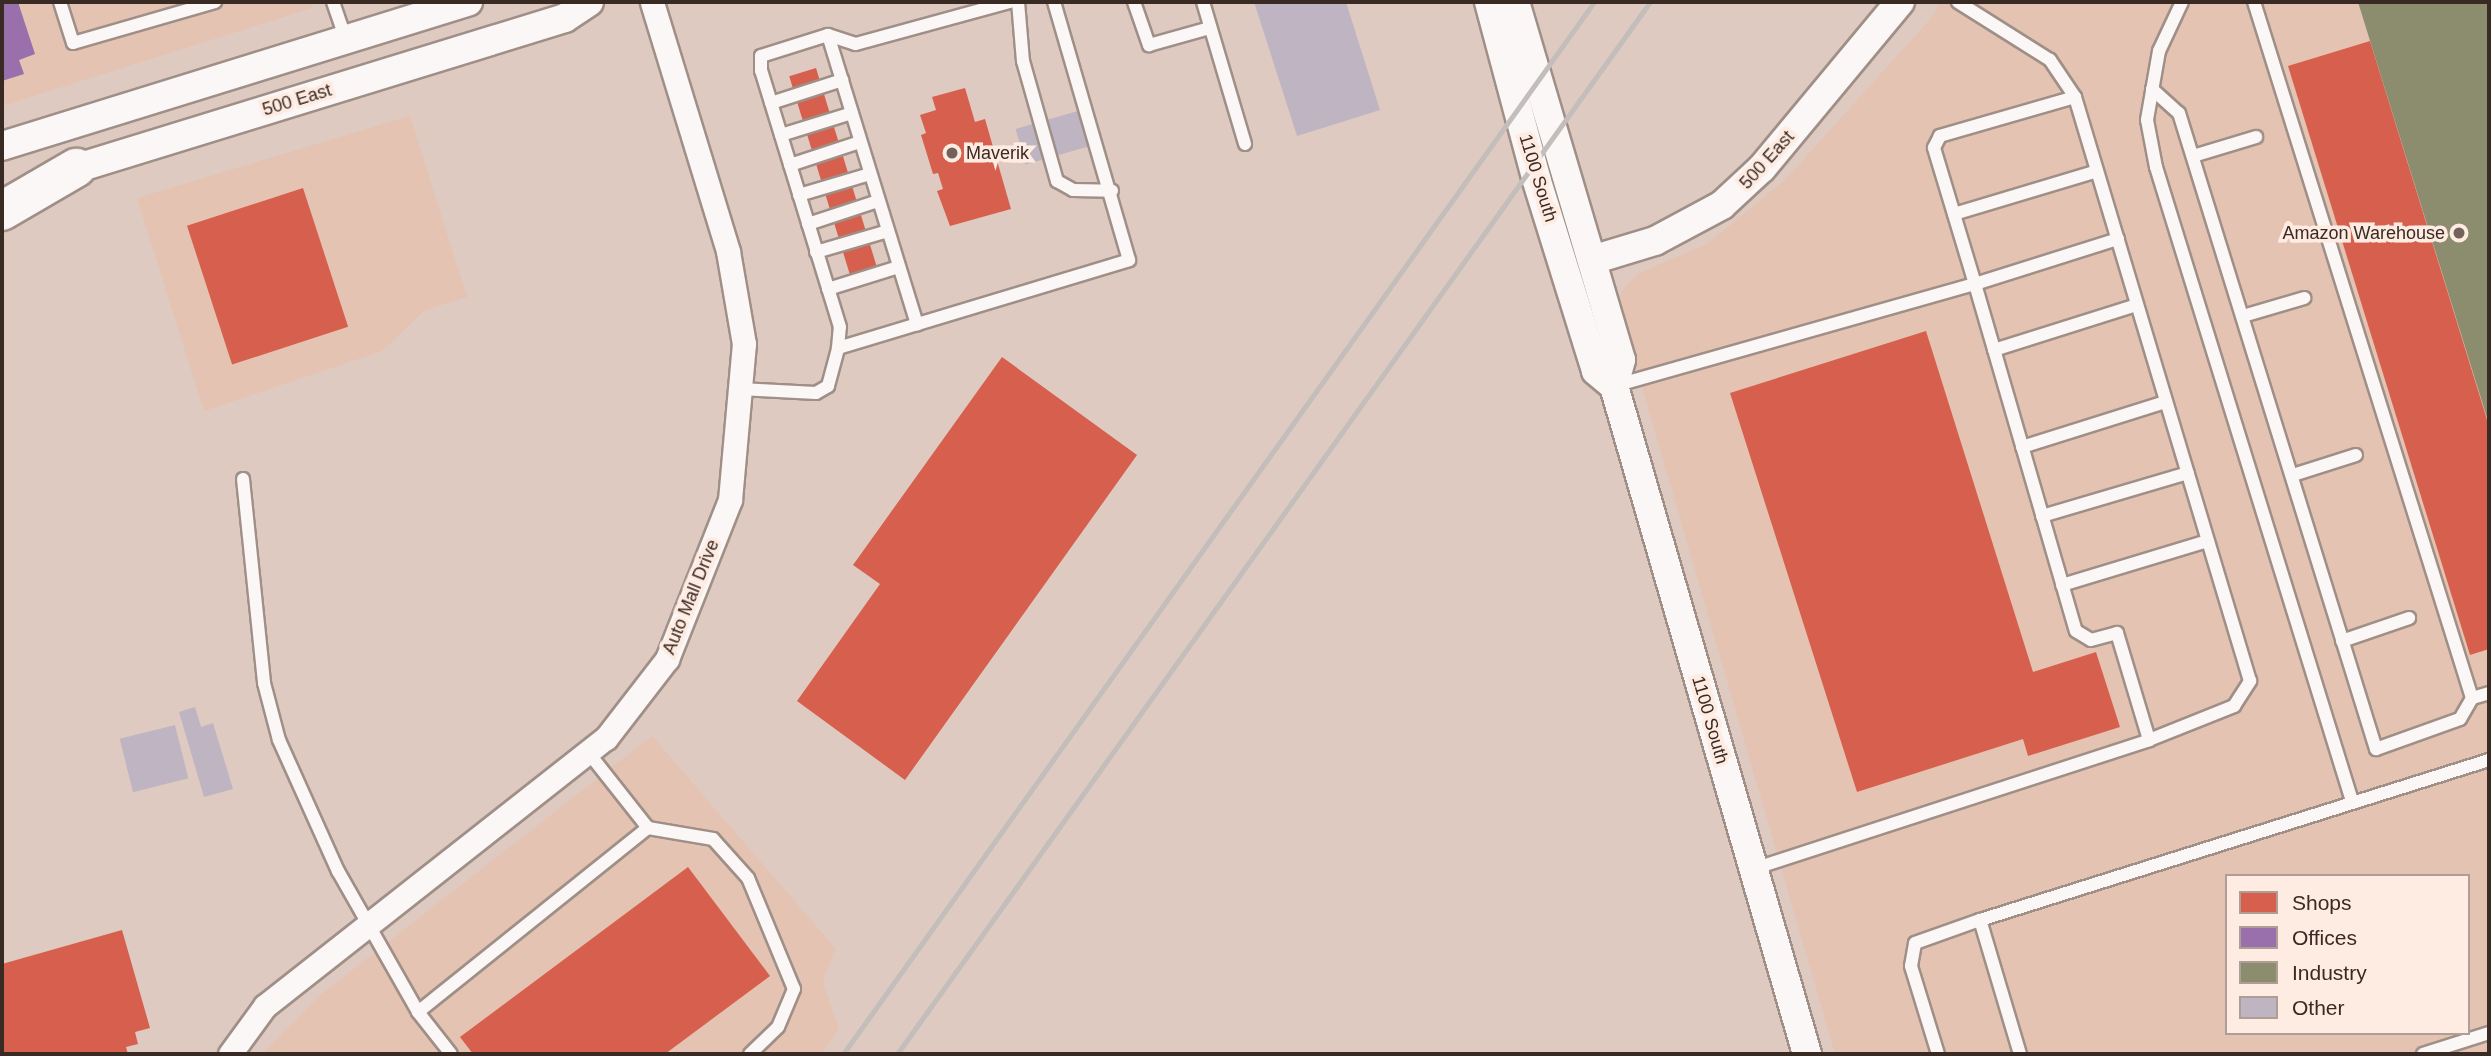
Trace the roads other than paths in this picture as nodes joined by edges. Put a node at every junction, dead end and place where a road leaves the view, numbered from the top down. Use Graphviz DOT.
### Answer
graph roads {
  1 [pos="60,2"];
  2 [pos="215,2"];
  3 [pos="332,2"];
  4 [pos="468,2"];
  5 [pos="589,2"];
  6 [pos="652,2"];
  7 [pos="1010,2"];
  8 [pos="1018,2"];
  9 [pos="1054,2"];
  10 [pos="1134,2"];
  11 [pos="1203,2"];
  12 [pos="1489,2"];
  13 [pos="1515,2"];
  14 [pos="1900,2"];
  15 [pos="1958,2"];
  16 [pos="2182,2"];
  17 [pos="2254,2"];
  18 [pos="1210,28"];
  19 [pos="828,35"];
  20 [pos="345,37"];
  21 [pos="842,80"];
  22 [pos="2152,89"];
  23 [pos="2075,97"];
  24 [pos="771,103"];
  25 [pos="852,113"];
  26 [pos="781,135"];
  27 [pos="2256,137"];
  28 [pos="860,142"];
  29 [pos="1245,144"];
  30 [pos="2,146"];
  31 [pos="2193,156"];
  32 [pos="790,165"];
  33 [pos="76,168"];
  34 [pos="2097,171"];
  35 [pos="870,174"];
  36 [pos="2,190"];
  37 [pos="1112,191"];
  38 [pos="799,195"];
  39 [pos="878,201"];
  40 [pos="2,211"];
  41 [pos="1954,214"];
  42 [pos="808,224"];
  43 [pos="888,231"];
  44 [pos="2118,239"];
  45 [pos="816,252"];
  46 [pos="1592,260"];
  47 [pos="898,267"];
  48 [pos="1975,284"];
  49 [pos="828,289"];
  50 [pos="2304,298"];
  51 [pos="2137,305"];
  52 [pos="2243,316"];
  53 [pos="917,325"];
  54 [pos="838,348"];
  55 [pos="1994,350"];
  56 [pos="1614,386"];
  57 [pos="740,389"];
  58 [pos="2166,402"];
  59 [pos="2022,447"];
  60 [pos="2356,455"];
  61 [pos="2188,473"];
  62 [pos="2293,475"];
  63 [pos="243,479"];
  64 [pos="2042,516"];
  65 [pos="2208,541"];
  66 [pos="2062,584"];
  67 [pos="2409,618"];
  68 [pos="2342,641"];
  69 [pos="2489,693"];
  70 [pos="2472,698"];
  71 [pos="2149,740"];
  72 [pos="588,752"];
  73 [pos="2489,760"];
  74 [pos="2352,801"];
  75 [pos="648,828"];
  76 [pos="1753,869"];
  77 [pos="1980,920"];
  78 [pos="369,924"];
  79 [pos="418,1012"];
  80 [pos="2489,1033"];
  81 [pos="230,1054"];
  82 [pos="451,1054"];
  83 [pos="750,1054"];
  84 [pos="1807,1054"];
  85 [pos="1938,1054"];
  86 [pos="2020,1054"];
  87 [pos="2423,1054"];
  1 -- 2 [label="lane"];
  3 -- 20 [label="lane"];
  4 -- 20 [label="street"];
  5 -- 33 [label="street, 500 East"];
  6 -- 57 [label="street, Auto Mall Drive"];
  7 -- 19 [label="lane"];
  8 -- 37 [label="lane"];
  9 -- 37 [label="lane"];
  10 -- 18 [label="lane"];
  11 -- 18 [label="lane"];
  12 -- 56 [label="street, 1100 South"];
  13 -- 46 [label="street, 1100 South"];
  14 -- 46 [label="street, 500 East"];
  15 -- 23 [label="lane"];
  16 -- 22 [label="lane"];
  17 -- 70 [label="lane"];
  18 -- 29 [label="lane"];
  19 -- 21 [label="lane"];
  19 -- 24 [label="lane"];
  20 -- 30 [label="street"];
  21 -- 24 [label="lane"];
  21 -- 25 [label="lane"];
  22 -- 31 [label="lane"];
  22 -- 74 [label="lane"];
  23 -- 34 [label="lane"];
  23 -- 41 [label="lane"];
  24 -- 26 [label="lane"];
  25 -- 26 [label="lane"];
  25 -- 28 [label="lane"];
  26 -- 32 [label="lane"];
  27 -- 31 [label="lane"];
  28 -- 32 [label="lane"];
  28 -- 35 [label="lane"];
  31 -- 52 [label="lane"];
  32 -- 38 [label="lane"];
  33 -- 36 [label="street, 500 East"];
  33 -- 40 [label="highway"];
  34 -- 41 [label="lane"];
  34 -- 44 [label="lane"];
  35 -- 38 [label="lane"];
  35 -- 39 [label="lane"];
  37 -- 53 [label="lane"];
  38 -- 42 [label="lane"];
  39 -- 42 [label="lane"];
  39 -- 43 [label="lane"];
  41 -- 48 [label="lane"];
  42 -- 45 [label="lane"];
  43 -- 45 [label="lane"];
  43 -- 47 [label="lane"];
  44 -- 48 [label="lane"];
  44 -- 51 [label="lane"];
  45 -- 49 [label="lane"];
  46 -- 56 [label="street, 1100 South"];
  47 -- 49 [label="lane"];
  47 -- 53 [label="lane"];
  48 -- 55 [label="lane"];
  48 -- 56 [label="lane"];
  49 -- 54 [label="lane"];
  50 -- 52 [label="lane"];
  51 -- 55 [label="lane"];
  51 -- 58 [label="lane"];
  52 -- 62 [label="lane"];
  53 -- 54 [label="lane"];
  54 -- 57 [label="lane"];
  55 -- 59 [label="lane"];
  56 -- 76 [label="street, 1100 South"];
  57 -- 72 [label="street, Auto Mall Drive"];
  58 -- 59 [label="lane"];
  58 -- 61 [label="lane"];
  59 -- 64 [label="lane"];
  60 -- 62 [label="lane"];
  61 -- 64 [label="lane"];
  61 -- 65 [label="lane"];
  62 -- 68 [label="lane"];
  63 -- 78 [label="lane"];
  64 -- 66 [label="lane"];
  65 -- 66 [label="lane"];
  65 -- 71 [label="lane"];
  66 -- 71 [label="lane"];
  67 -- 68 [label="lane"];
  68 -- 70 [label="lane"];
  69 -- 70 [label="lane"];
  71 -- 76 [label="lane"];
  72 -- 75 [label="lane"];
  72 -- 78 [label="street, Auto Mall Drive"];
  73 -- 74 [label="lane"];
  74 -- 77 [label="lane"];
  75 -- 79 [label="lane"];
  75 -- 83 [label="lane"];
  76 -- 84 [label="street, 1100 South"];
  77 -- 85 [label="lane"];
  77 -- 86 [label="lane"];
  78 -- 79 [label="lane"];
  78 -- 81 [label="street, Auto Mall Drive"];
  79 -- 82 [label="lane"];
  80 -- 87 [label="lane"];
}
